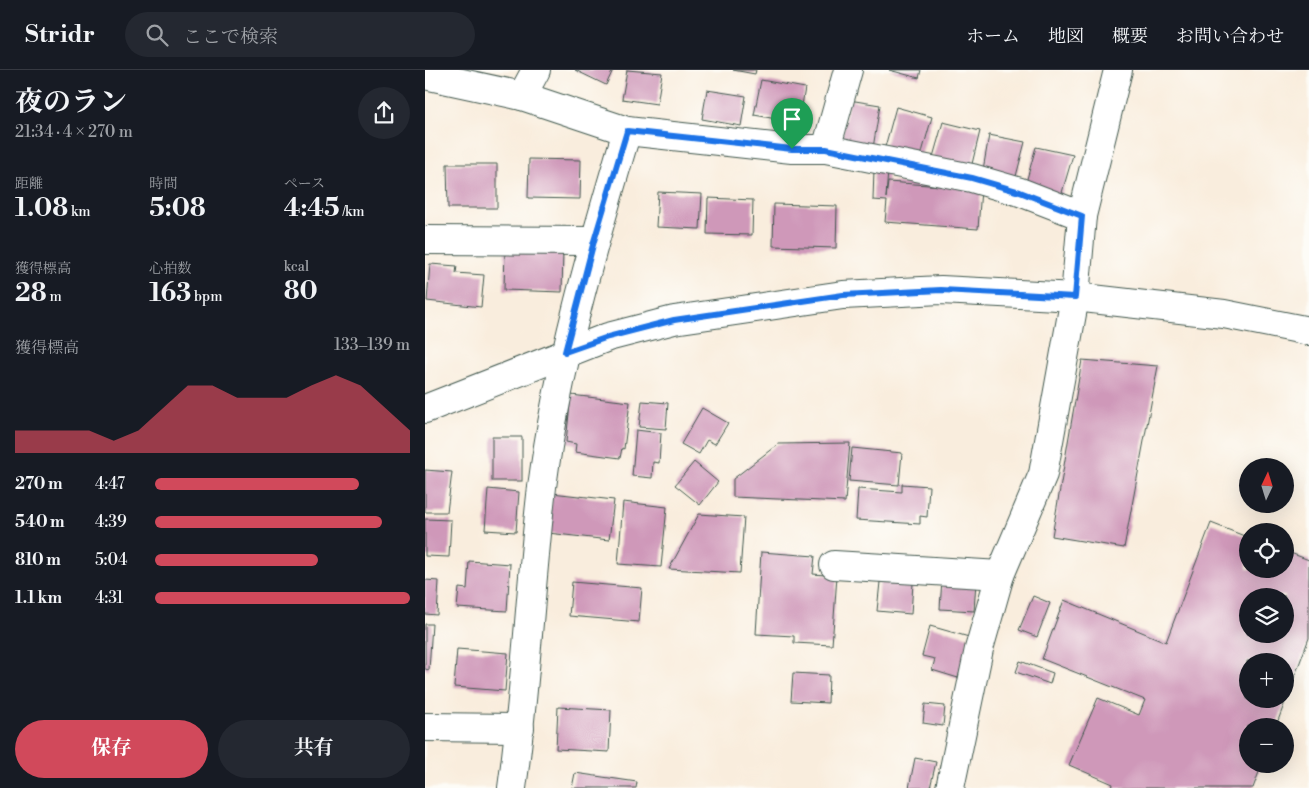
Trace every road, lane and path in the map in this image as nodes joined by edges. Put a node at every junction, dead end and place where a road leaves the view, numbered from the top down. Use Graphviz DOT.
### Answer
graph roads {
  1 [pos="536,70"];
  2 [pos="848,70"];
  3 [pos="1117,70"];
  4 [pos="425,75"];
  5 [pos="522,96"];
  6 [pos="627,131"];
  7 [pos="826,149"];
  8 [pos="1082,216"];
  9 [pos="425,240"];
  10 [pos="594,241"];
  11 [pos="1075,297"];
  12 [pos="1309,331"];
  13 [pos="565,352"];
  14 [pos="425,409"];
  15 [pos="834,565"];
  16 [pos="1000,576"];
  17 [pos="425,726"];
  18 [pos="520,728"];
  19 [pos="512,788"];
  20 [pos="950,788"];
  1 -- 5 [label="street"];
  2 -- 7 [label="street"];
  3 -- 8 [label="street"];
  4 -- 5 [label="street"];
  5 -- 6 [label="street"];
  6 -- 7 [label="street"];
  6 -- 10 [label="street"];
  7 -- 8 [label="street"];
  8 -- 11 [label="street"];
  9 -- 10 [label="street"];
  10 -- 13 [label="street"];
  11 -- 12 [label="street"];
  11 -- 13 [label="street"];
  11 -- 16 [label="street"];
  13 -- 14 [label="street"];
  13 -- 18 [label="street"];
  15 -- 16 [label="street"];
  16 -- 20 [label="street"];
  17 -- 18 [label="street"];
  18 -- 19 [label="street"];
}
